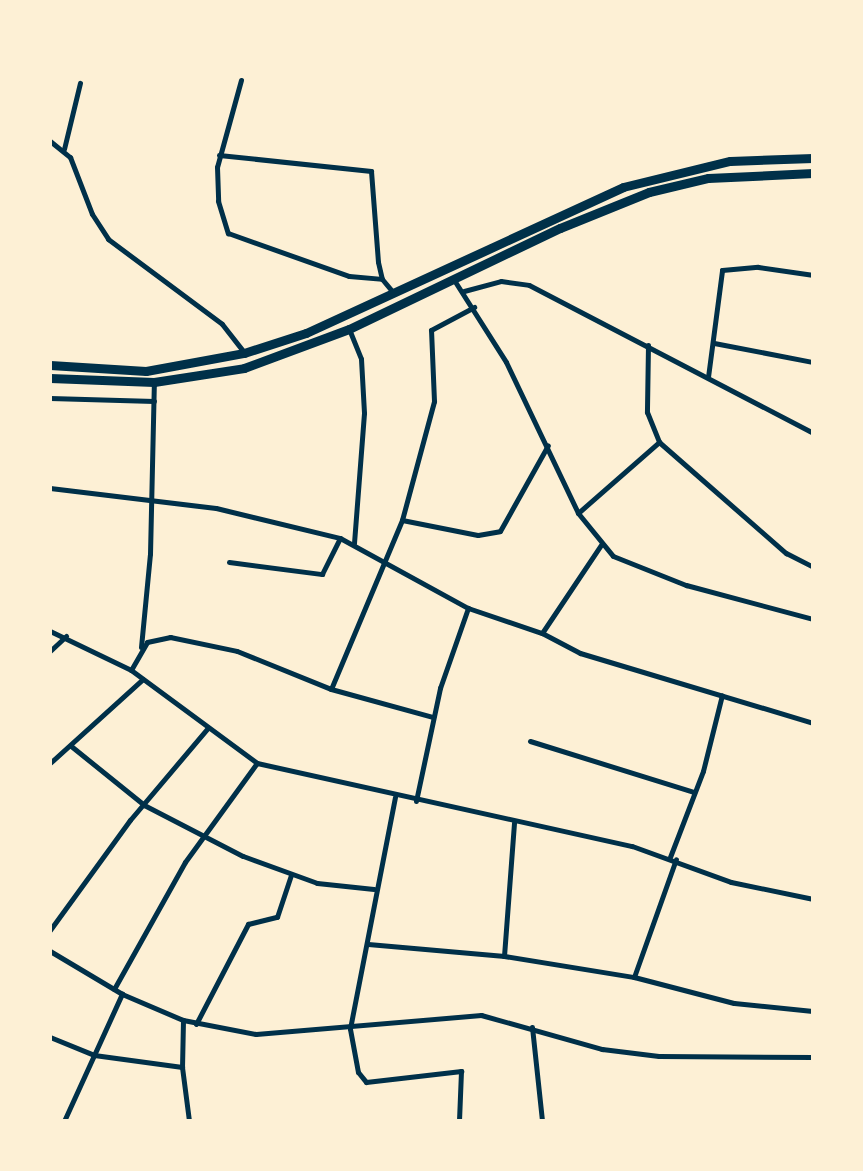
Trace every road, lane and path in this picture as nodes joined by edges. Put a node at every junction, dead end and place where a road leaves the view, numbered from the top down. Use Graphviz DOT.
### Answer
graph roads {
  1 [pos="241,80"];
  2 [pos="80,83"];
  3 [pos="50,141"];
  4 [pos="64,149"];
  5 [pos="219,155"];
  6 [pos="813,158"];
  7 [pos="813,173"];
  8 [pos="813,275"];
  9 [pos="382,279"];
  10 [pos="454,280"];
  11 [pos="464,291"];
  12 [pos="394,293"];
  13 [pos="474,307"];
  14 [pos="349,329"];
  15 [pos="714,343"];
  16 [pos="648,345"];
  17 [pos="244,353"];
  18 [pos="813,362"];
  19 [pos="50,365"];
  20 [pos="708,377"];
  21 [pos="50,378"];
  22 [pos="154,382"];
  23 [pos="50,398"];
  24 [pos="154,401"];
  25 [pos="813,433"];
  26 [pos="659,442"];
  27 [pos="548,445"];
  28 [pos="50,488"];
  29 [pos="152,499"];
  30 [pos="578,513"];
  31 [pos="402,520"];
  32 [pos="340,538"];
  33 [pos="354,544"];
  34 [pos="601,545"];
  35 [pos="229,562"];
  36 [pos="385,563"];
  37 [pos="813,567"];
  38 [pos="468,608"];
  39 [pos="813,619"];
  40 [pos="50,631"];
  41 [pos="542,633"];
  42 [pos="67,636"];
  43 [pos="141,647"];
  44 [pos="50,651"];
  45 [pos="131,670"];
  46 [pos="143,679"];
  47 [pos="331,689"];
  48 [pos="722,695"];
  49 [pos="433,717"];
  50 [pos="813,723"];
  51 [pos="207,729"];
  52 [pos="530,741"];
  53 [pos="71,746"];
  54 [pos="50,763"];
  55 [pos="257,763"];
  56 [pos="694,792"];
  57 [pos="395,797"];
  58 [pos="416,801"];
  59 [pos="144,805"];
  60 [pos="514,822"];
  61 [pos="204,835"];
  62 [pos="673,858"];
  63 [pos="291,875"];
  64 [pos="374,889"];
  65 [pos="813,899"];
  66 [pos="50,930"];
  67 [pos="368,944"];
  68 [pos="50,951"];
  69 [pos="504,956"];
  70 [pos="634,977"];
  71 [pos="114,989"];
  72 [pos="122,994"];
  73 [pos="813,1011"];
  74 [pos="183,1020"];
  75 [pos="196,1024"];
  76 [pos="532,1027"];
  77 [pos="350,1029"];
  78 [pos="50,1037"];
  79 [pos="94,1055"];
  80 [pos="813,1057"];
  81 [pos="182,1067"];
  82 [pos="64,1121"];
  83 [pos="189,1121"];
  84 [pos="459,1121"];
  85 [pos="542,1121"];
  1 -- 5 [label="street"];
  2 -- 4 [label="street"];
  3 -- 4 [label="street"];
  4 -- 17 [label="street"];
  5 -- 9 [label="street"];
  5 -- 9 [label="street"];
  6 -- 12 [label="main road"];
  7 -- 10 [label="main road"];
  8 -- 15 [label="street"];
  9 -- 12 [label="street"];
  10 -- 11 [label="street"];
  10 -- 14 [label="main road"];
  11 -- 13 [label="street"];
  11 -- 16 [label="street"];
  12 -- 17 [label="main road"];
  13 -- 27 [label="street"];
  13 -- 31 [label="street"];
  14 -- 22 [label="main road"];
  14 -- 33 [label="street"];
  15 -- 18 [label="street"];
  15 -- 20 [label="street"];
  16 -- 20 [label="street"];
  16 -- 26 [label="street"];
  17 -- 19 [label="main road"];
  20 -- 25 [label="street"];
  21 -- 22 [label="main road"];
  22 -- 24 [label="street"];
  23 -- 24 [label="street"];
  24 -- 29 [label="street"];
  26 -- 30 [label="street"];
  26 -- 37 [label="street"];
  27 -- 30 [label="street"];
  27 -- 31 [label="street"];
  28 -- 29 [label="street"];
  29 -- 32 [label="street"];
  29 -- 43 [label="street"];
  30 -- 34 [label="street"];
  31 -- 36 [label="street"];
  32 -- 33 [label="street"];
  32 -- 35 [label="street"];
  33 -- 36 [label="street"];
  34 -- 39 [label="street"];
  34 -- 41 [label="street"];
  36 -- 38 [label="street"];
  36 -- 47 [label="street"];
  38 -- 41 [label="street"];
  38 -- 49 [label="street"];
  40 -- 42 [label="street"];
  41 -- 48 [label="street"];
  42 -- 44 [label="street"];
  42 -- 45 [label="street"];
  43 -- 45 [label="street"];
  43 -- 47 [label="street"];
  45 -- 46 [label="street"];
  46 -- 51 [label="street"];
  46 -- 53 [label="street"];
  47 -- 49 [label="street"];
  48 -- 50 [label="street"];
  48 -- 56 [label="street"];
  49 -- 58 [label="street"];
  51 -- 55 [label="street"];
  51 -- 59 [label="street"];
  52 -- 56 [label="street"];
  53 -- 54 [label="street"];
  53 -- 59 [label="street"];
  55 -- 57 [label="street"];
  55 -- 61 [label="street"];
  56 -- 62 [label="street"];
  57 -- 58 [label="street"];
  57 -- 64 [label="street"];
  58 -- 60 [label="street"];
  59 -- 61 [label="street"];
  59 -- 66 [label="street"];
  60 -- 62 [label="street"];
  60 -- 69 [label="street"];
  61 -- 63 [label="street"];
  61 -- 71 [label="street"];
  62 -- 65 [label="street"];
  62 -- 70 [label="street"];
  63 -- 64 [label="street"];
  63 -- 75 [label="street"];
  64 -- 67 [label="street"];
  67 -- 69 [label="street"];
  67 -- 77 [label="street"];
  68 -- 71 [label="street"];
  69 -- 70 [label="street"];
  70 -- 73 [label="street"];
  71 -- 72 [label="street"];
  72 -- 74 [label="street"];
  72 -- 79 [label="street"];
  74 -- 75 [label="street"];
  74 -- 81 [label="street"];
  75 -- 77 [label="street"];
  76 -- 77 [label="street"];
  76 -- 80 [label="street"];
  76 -- 85 [label="street"];
  77 -- 84 [label="street"];
  78 -- 79 [label="street"];
  79 -- 81 [label="street"];
  79 -- 82 [label="street"];
  81 -- 83 [label="street"];
}
